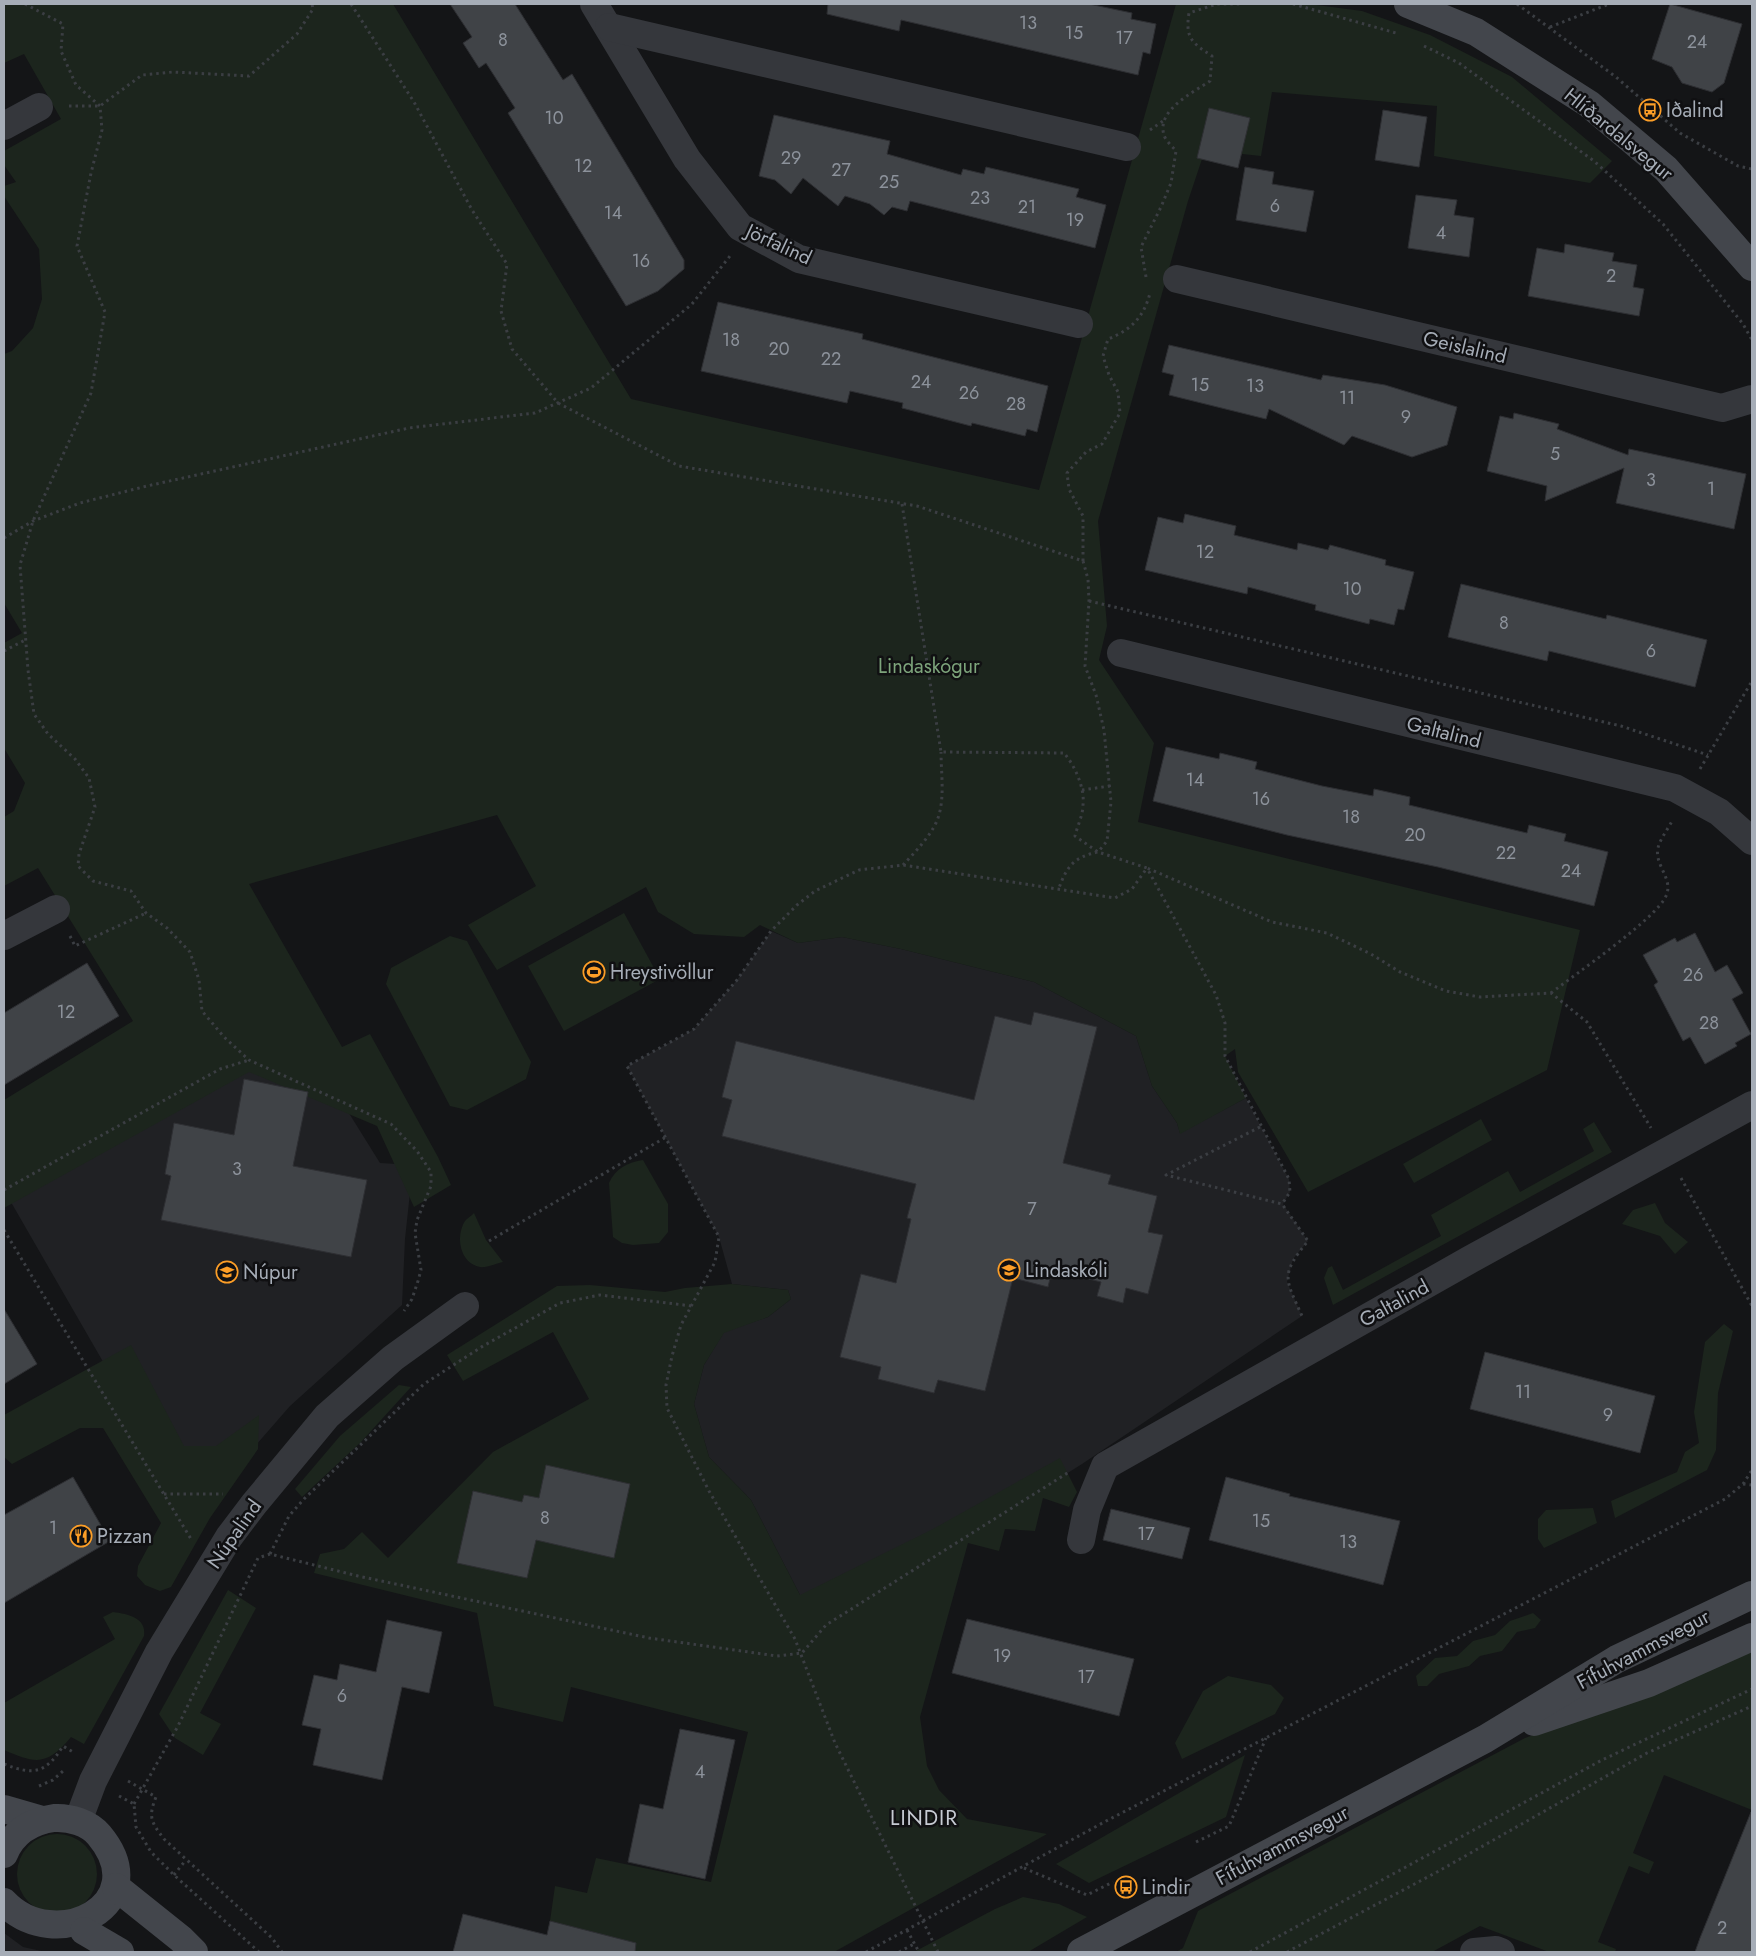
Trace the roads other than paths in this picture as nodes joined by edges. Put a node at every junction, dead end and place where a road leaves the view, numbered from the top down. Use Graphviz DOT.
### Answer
graph roads {
  1 [pos="594,4"];
  2 [pos="1408,4"];
  3 [pos="608,26"];
  4 [pos="39,107"];
  5 [pos="4,126"];
  6 [pos="1127,146"];
  7 [pos="1752,267"];
  8 [pos="1178,279"];
  9 [pos="1080,324"];
  10 [pos="1752,400"];
  11 [pos="1121,653"];
  12 [pos="1752,841"];
  13 [pos="56,909"];
  14 [pos="4,936"];
  15 [pos="1752,1105"];
  16 [pos="465,1306"];
  17 [pos="1081,1540"];
  18 [pos="1752,1595"];
  19 [pos="1752,1637"];
  20 [pos="1485,1739"];
  21 [pos="4,1809"];
  22 [pos="42,1820"];
  23 [pos="78,1821"];
  24 [pos="4,1854"];
  25 [pos="116,1887"];
  26 [pos="4,1902"];
  27 [pos="61,1938"];
  28 [pos="120,1952"];
  29 [pos="194,1952"];
  30 [pos="1081,1952"];
  31 [pos="1474,1952"];
  32 [pos="1501,1952"];
  1 -- 3 [label="street, Jörfalind"];
  2 -- 7 [label="main road, Hlíðardalsvegur"];
  3 -- 6 [label="street"];
  3 -- 9 [label="street, Jörfalind"];
  4 -- 5 [label="street"];
  8 -- 10 [label="street, Geislalind"];
  11 -- 12 [label="street, Galtalind"];
  13 -- 14 [label="street"];
  15 -- 17 [label="street, Galtalind"];
  16 -- 23 [label="street, Núpalind"];
  18 -- 20 [label="main road, Fífuhvammsvegur"];
  19 -- 20 [label="main road, Fífuhvammsvegur"];
  20 -- 30 [label="main road, Fífuhvammsvegur"];
  21 -- 22 [label="main road"];
  22 -- 23 [label="main road"];
  22 -- 24 [label="main road"];
  23 -- 25 [label="main road"];
  25 -- 27 [label="main road"];
  25 -- 29 [label="main road"];
  26 -- 27 [label="main road"];
  27 -- 28 [label="main road"];
  31 -- 32 [label="street"];
}
